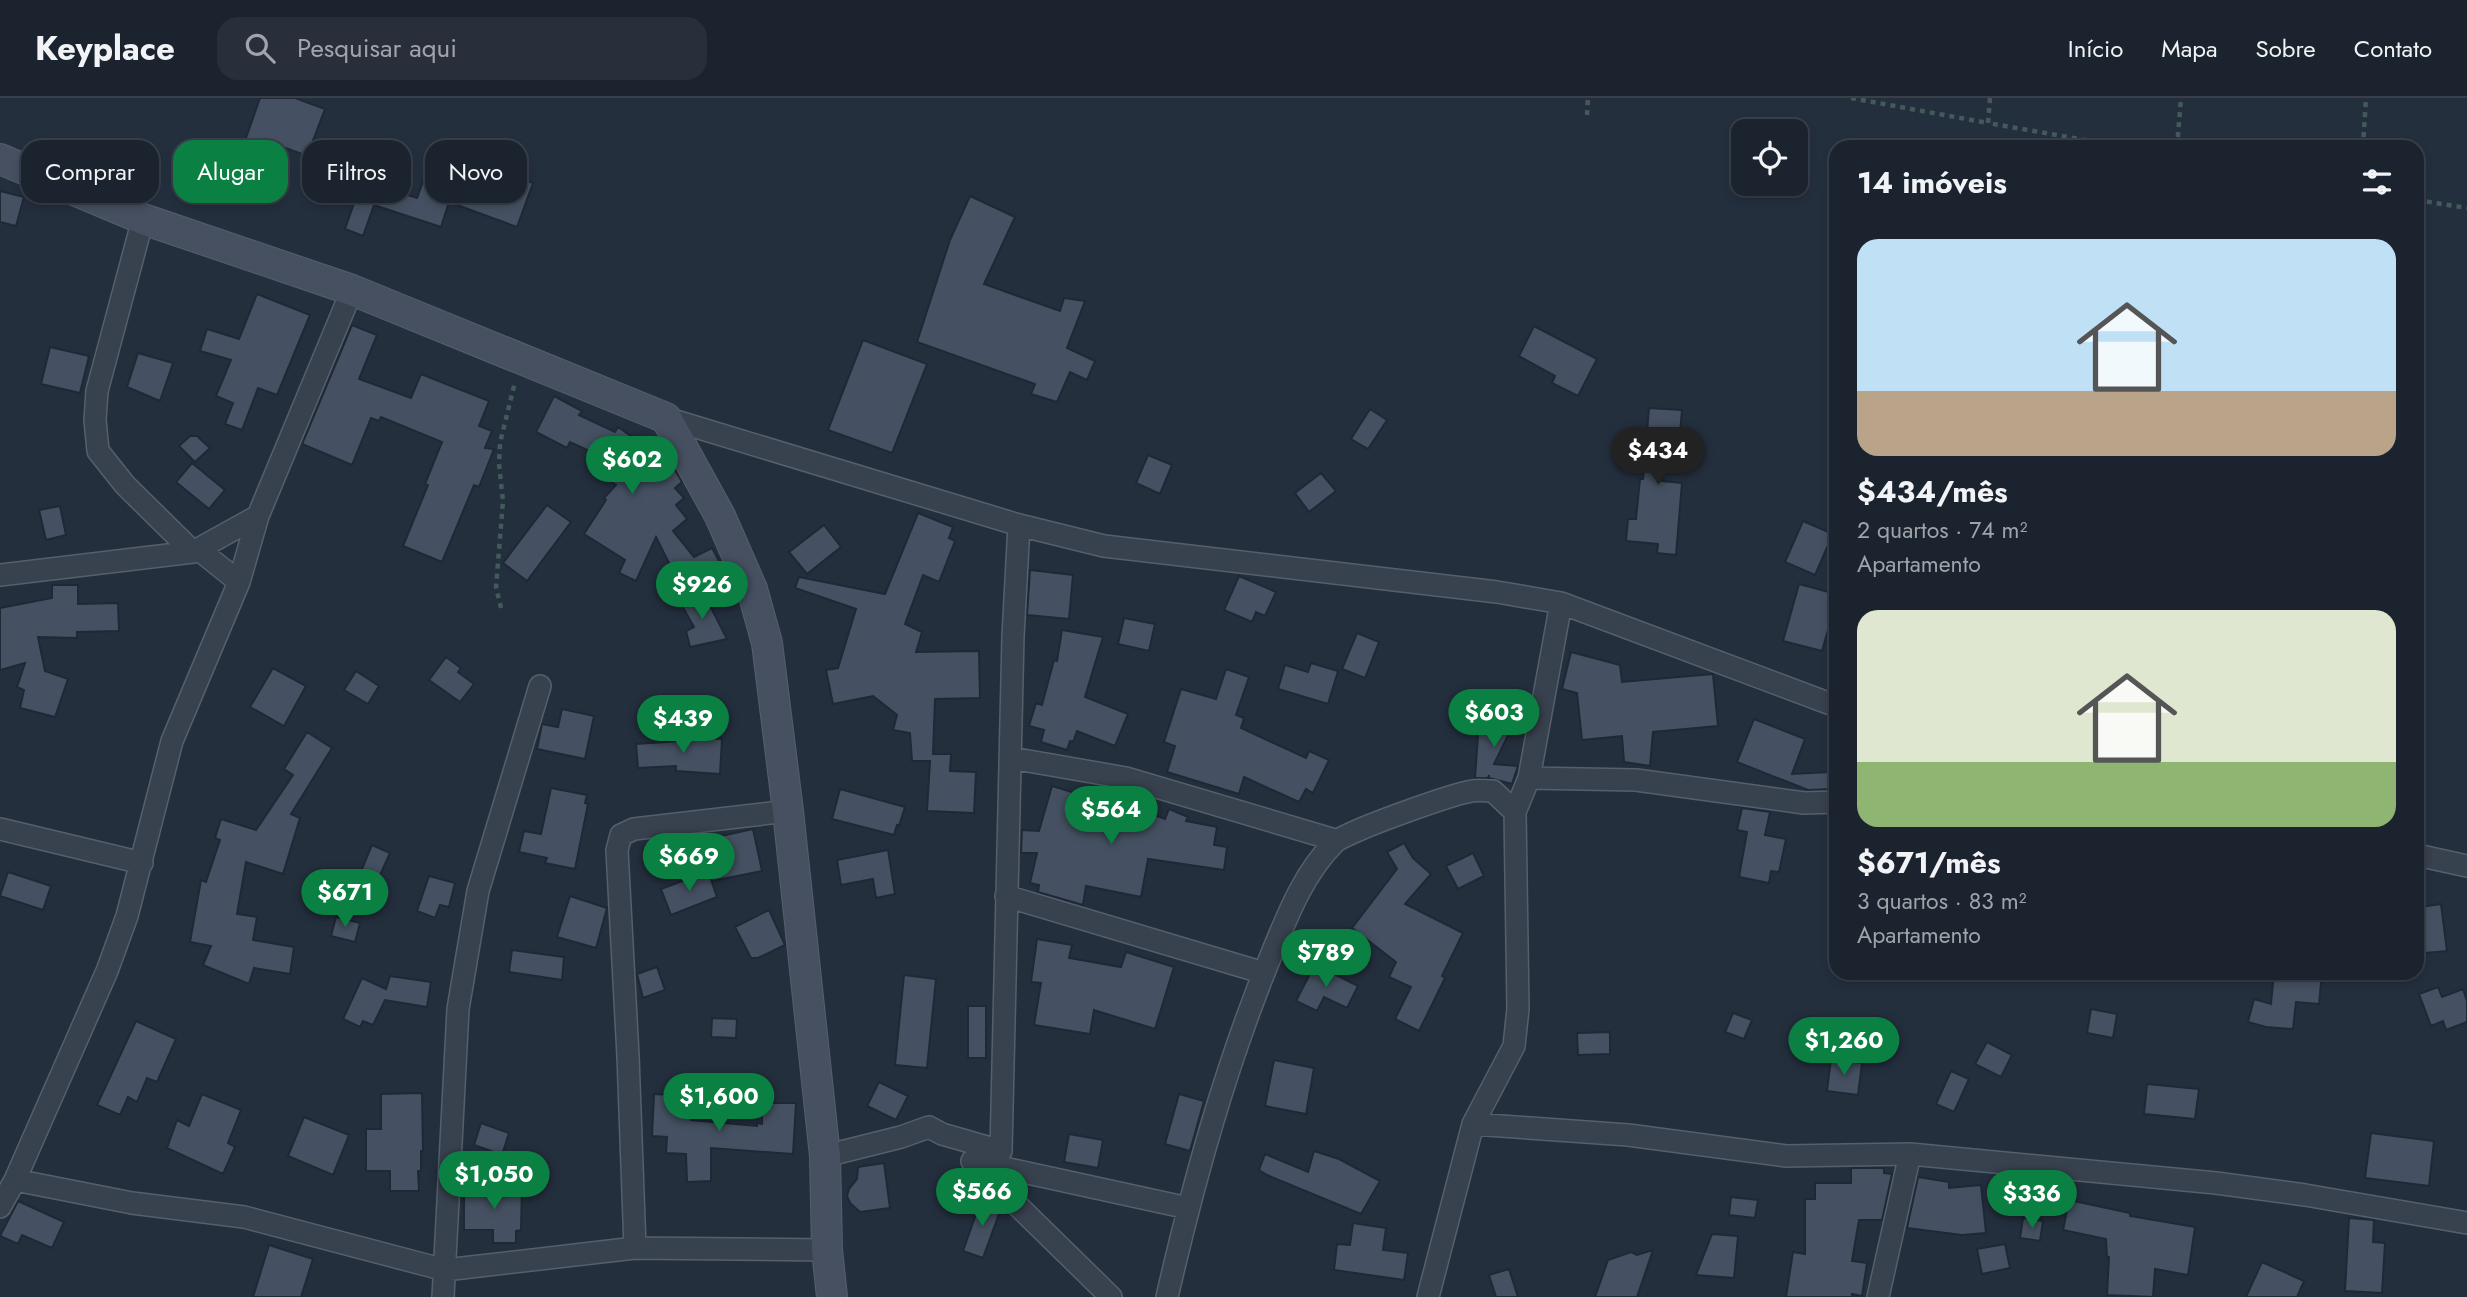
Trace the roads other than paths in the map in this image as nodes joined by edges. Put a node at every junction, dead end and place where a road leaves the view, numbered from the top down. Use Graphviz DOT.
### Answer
graph roads {
  1 [pos="0,159"];
  2 [pos="143,219"];
  3 [pos="352,290"];
  4 [pos="666,418"];
  5 [pos="258,516"];
  6 [pos="1019,525"];
  7 [pos="195,551"];
  8 [pos="0,575"];
  9 [pos="239,582"];
  10 [pos="1561,603"];
  11 [pos="540,686"];
  12 [pos="1829,703"];
  13 [pos="1011,758"];
  14 [pos="1530,778"];
  15 [pos="1829,803"];
  16 [pos="788,811"];
  17 [pos="1515,812"];
  18 [pos="0,829"];
  19 [pos="1335,840"];
  20 [pos="2424,857"];
  21 [pos="142,863"];
  22 [pos="2467,866"];
  23 [pos="1006,896"];
  24 [pos="1264,973"];
  25 [pos="1473,1124"];
  26 [pos="1001,1151"];
  27 [pos="1910,1154"];
  28 [pos="825,1156"];
  29 [pos="972,1161"];
  30 [pos="15,1180"];
  31 [pos="0,1207"];
  32 [pos="1188,1208"];
  33 [pos="2467,1223"];
  34 [pos="635,1248"];
  35 [pos="827,1250"];
  36 [pos="445,1270"];
  37 [pos="443,1297"];
  38 [pos="832,1297"];
  39 [pos="1111,1297"];
  40 [pos="1167,1297"];
  41 [pos="1428,1297"];
  42 [pos="1878,1297"];
  1 -- 2 [label="street"];
  2 -- 3 [label="street"];
  2 -- 7 [label="street"];
  3 -- 4 [label="street"];
  3 -- 5 [label="street"];
  4 -- 6 [label="street"];
  4 -- 16 [label="street"];
  5 -- 7 [label="street"];
  5 -- 9 [label="street"];
  6 -- 10 [label="street"];
  6 -- 13 [label="street"];
  7 -- 8 [label="street"];
  7 -- 9 [label="street"];
  9 -- 21 [label="street"];
  10 -- 12 [label="street"];
  10 -- 14 [label="street"];
  11 -- 36 [label="street"];
  13 -- 19 [label="street"];
  13 -- 23 [label="street"];
  14 -- 15 [label="street"];
  14 -- 17 [label="street"];
  16 -- 28 [label="street"];
  16 -- 34 [label="street"];
  17 -- 19 [label="street"];
  17 -- 25 [label="street"];
  18 -- 21 [label="street"];
  19 -- 24 [label="street"];
  20 -- 22 [label="street"];
  21 -- 30 [label="street"];
  23 -- 24 [label="street"];
  23 -- 26 [label="street"];
  24 -- 32 [label="street"];
  25 -- 27 [label="street"];
  25 -- 41 [label="street"];
  26 -- 28 [label="street"];
  26 -- 29 [label="street"];
  27 -- 33 [label="street"];
  27 -- 42 [label="street"];
  28 -- 35 [label="street"];
  29 -- 32 [label="street"];
  29 -- 39 [label="street"];
  30 -- 31 [label="street"];
  30 -- 36 [label="street"];
  32 -- 40 [label="street"];
  34 -- 35 [label="street"];
  34 -- 36 [label="street"];
  35 -- 38 [label="street"];
  36 -- 37 [label="street"];
}
